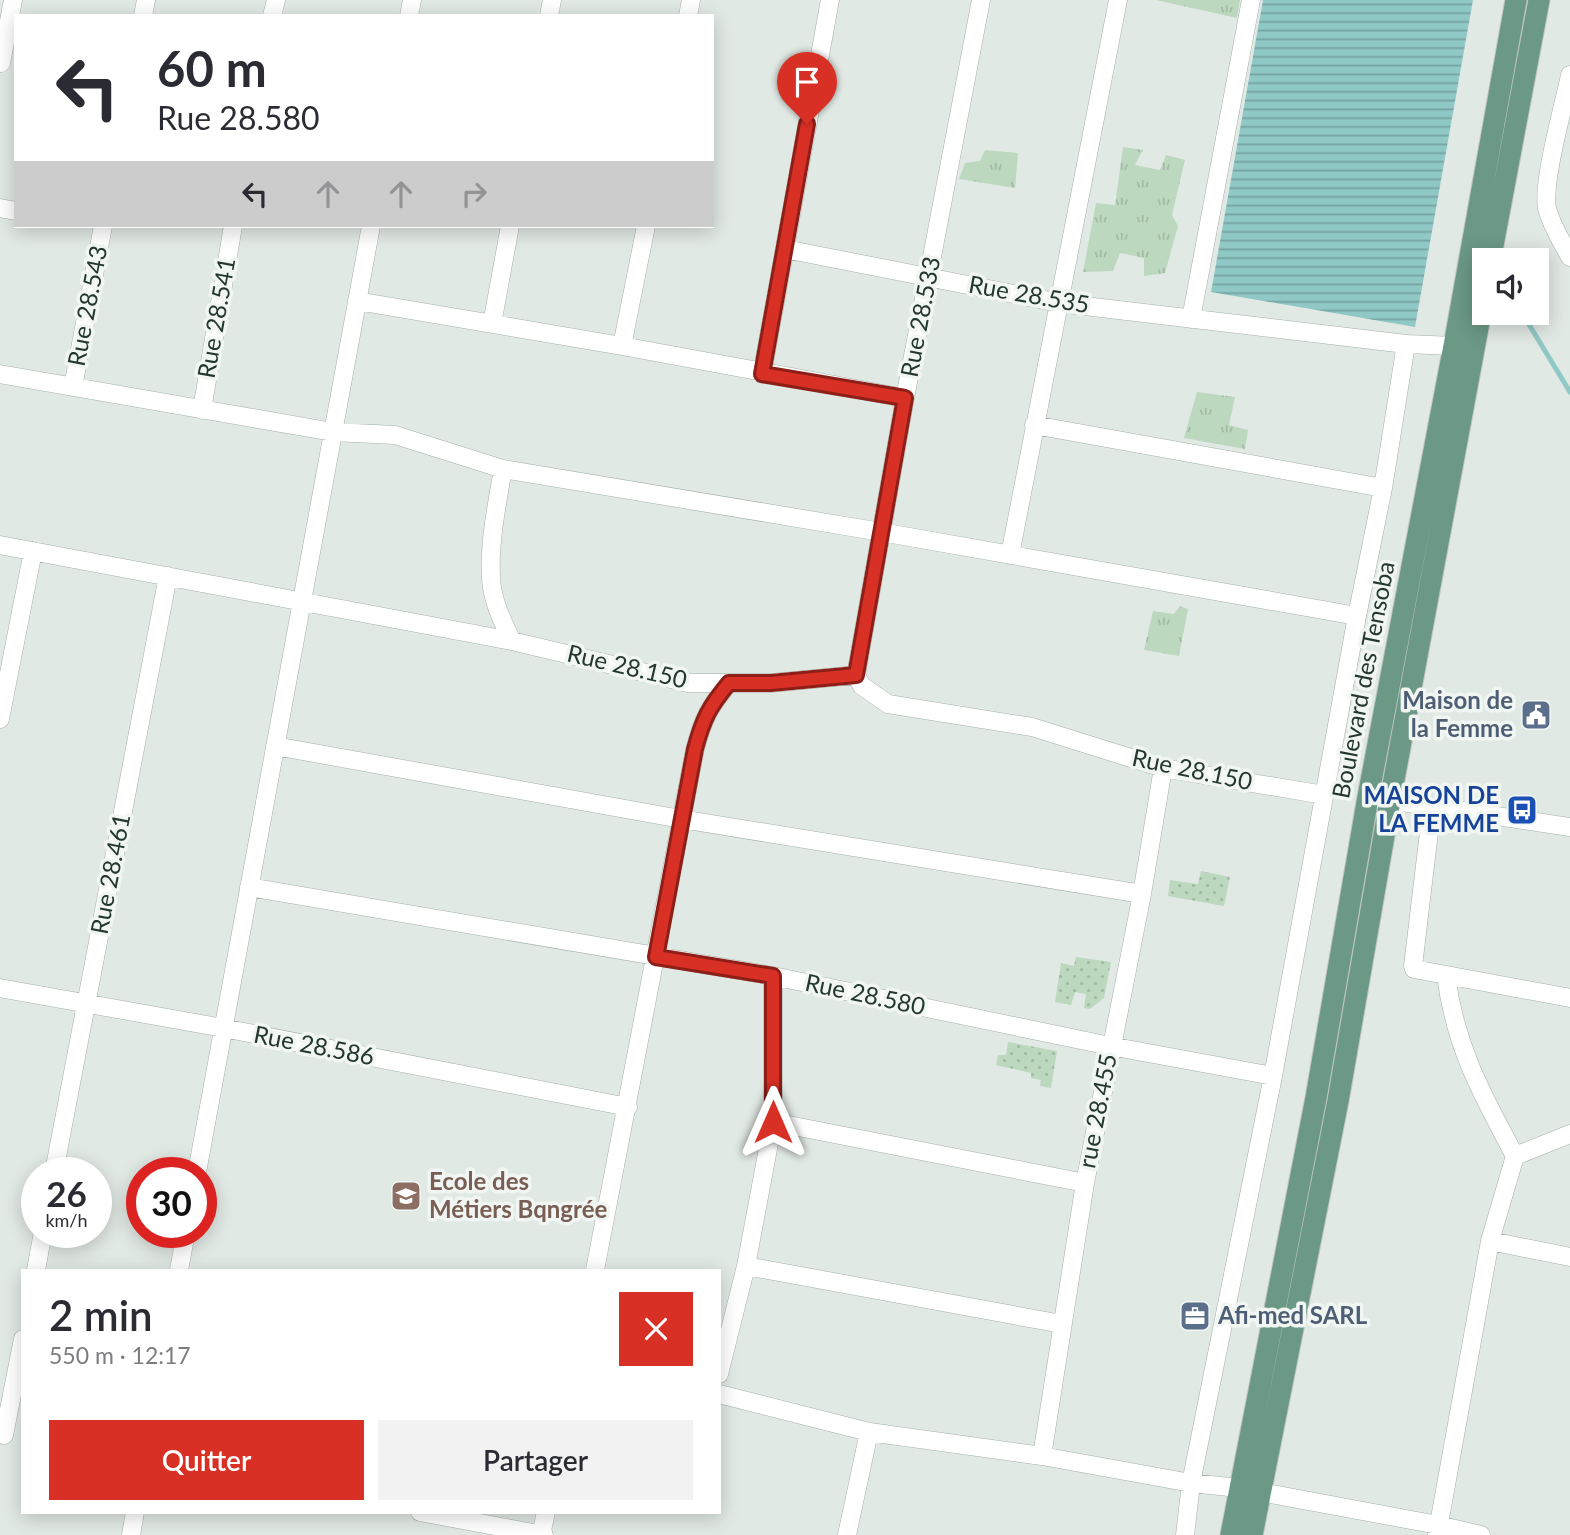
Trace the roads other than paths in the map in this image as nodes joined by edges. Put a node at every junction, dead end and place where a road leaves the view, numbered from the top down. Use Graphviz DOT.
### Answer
graph roads {
  1 [pos="13,0"];
  2 [pos="830,0"];
  3 [pos="981,0"];
  4 [pos="1118,0"];
  5 [pos="1251,0"];
  6 [pos="1516,0"];
  7 [pos="1539,0"];
  8 [pos="0,63"];
  9 [pos="1570,75"];
  10 [pos="100,228"];
  11 [pos="233,228"];
  12 [pos="370,228"];
  13 [pos="510,228"];
  14 [pos="646,228"];
  15 [pos="1492,248"];
  16 [pos="785,249"];
  17 [pos="1570,257"];
  18 [pos="929,276"];
  19 [pos="357,301"];
  20 [pos="1059,303"];
  21 [pos="1191,319"];
  22 [pos="492,324"];
  23 [pos="1478,325"];
  24 [pos="1406,344"];
  25 [pos="622,346"];
  26 [pos="1454,346"];
  27 [pos="0,374"];
  28 [pos="762,374"];
  29 [pos="73,387"];
  30 [pos="905,398"];
  31 [pos="201,410"];
  32 [pos="1034,425"];
  33 [pos="333,432"];
  34 [pos="503,468"];
  35 [pos="1383,488"];
  36 [pos="881,532"];
  37 [pos="0,545"];
  38 [pos="33,551"];
  39 [pos="1010,555"];
  40 [pos="168,576"];
  41 [pos="302,600"];
  42 [pos="1357,616"];
  43 [pos="512,641"];
  44 [pos="856,675"];
  45 [pos="729,683"];
  46 [pos="4,685"];
  47 [pos="0,719"];
  48 [pos="275,746"];
  49 [pos="1163,768"];
  50 [pos="1324,795"];
  51 [pos="1368,797"];
  52 [pos="1390,801"];
  53 [pos="1432,807"];
  54 [pos="681,819"];
  55 [pos="1570,827"];
  56 [pos="249,887"];
  57 [pos="1142,894"];
  58 [pos="656,957"];
  59 [pos="1446,975"];
  60 [pos="773,976"];
  61 [pos="0,988"];
  62 [pos="1570,998"];
  63 [pos="86,1004"];
  64 [pos="223,1028"];
  65 [pos="1111,1046"];
  66 [pos="1273,1076"];
  67 [pos="628,1107"];
  68 [pos="773,1122"];
  69 [pos="1570,1134"];
  70 [pos="1515,1156"];
  71 [pos="57,1157"];
  72 [pos="200,1157"];
  73 [pos="1085,1183"];
  74 [pos="1490,1241"];
  75 [pos="40,1248"];
  76 [pos="183,1248"];
  77 [pos="1570,1257"];
  78 [pos="746,1266"];
  79 [pos="36,1269"];
  80 [pos="179,1269"];
  81 [pos="595,1269"];
  82 [pos="1062,1324"];
  83 [pos="21,1348"];
  84 [pos="721,1366"];
  85 [pos="721,1395"];
  86 [pos="869,1432"];
  87 [pos="2,1435"];
  88 [pos="21,1439"];
  89 [pos="1042,1456"];
  90 [pos="1191,1483"];
  91 [pos="1239,1488"];
  92 [pos="1260,1492"];
  93 [pos="135,1514"];
  94 [pos="431,1514"];
  95 [pos="545,1514"];
  96 [pos="1437,1530"];
  97 [pos="131,1535"];
  98 [pos="542,1535"];
  99 [pos="847,1535"];
  100 [pos="1185,1535"];
  101 [pos="1231,1535"];
  102 [pos="1252,1535"];
  103 [pos="1480,1535"];
  1 -- 8 [label="street"];
  2 -- 16 [label="street"];
  3 -- 18 [label="street, Rue 28.533"];
  4 -- 20 [label="street"];
  5 -- 21 [label="street"];
  6 -- 26 [label="main road, Boulevard des Tensoba"];
  7 -- 15 [label="main road"];
  9 -- 17 [label="street"];
  10 -- 29 [label="street, Rue 28.543"];
  11 -- 31 [label="street, Rue 28.541"];
  12 -- 19 [label="street"];
  13 -- 22 [label="street"];
  14 -- 25 [label="street"];
  16 -- 18 [label="street, Rue 28.535"];
  16 -- 28 [label="street"];
  18 -- 20 [label="street, Rue 28.535"];
  18 -- 30 [label="street, Rue 28.533"];
  19 -- 22 [label="street"];
  19 -- 33 [label="street"];
  20 -- 21 [label="street, Rue 28.535"];
  20 -- 32 [label="street"];
  21 -- 24 [label="street, Rue 28.535"];
  22 -- 25 [label="street"];
  23 -- 52 [label="main road, Boulevard des Tensoba"];
  24 -- 26 [label="street, Rue 28.535"];
  24 -- 35 [label="street"];
  25 -- 28 [label="street"];
  26 -- 51 [label="main road, Boulevard des Tensoba"];
  27 -- 29 [label="street"];
  28 -- 30 [label="street"];
  29 -- 31 [label="street"];
  30 -- 36 [label="street, Rue 28.533"];
  31 -- 33 [label="street"];
  32 -- 35 [label="street"];
  32 -- 39 [label="street"];
  33 -- 34 [label="street"];
  33 -- 41 [label="street"];
  34 -- 36 [label="street"];
  34 -- 43 [label="street"];
  35 -- 42 [label="street"];
  36 -- 39 [label="street"];
  36 -- 44 [label="street, Rue 28.533"];
  37 -- 38 [label="street, Rue 28.150"];
  38 -- 40 [label="street, Rue 28.150"];
  38 -- 46 [label="street"];
  39 -- 42 [label="street"];
  40 -- 41 [label="street, Rue 28.150"];
  40 -- 63 [label="street, Rue 28.461"];
  41 -- 43 [label="street, Rue 28.150"];
  41 -- 48 [label="street"];
  42 -- 50 [label="street"];
  43 -- 45 [label="street, Rue 28.150"];
  44 -- 45 [label="street, Rue 28.150"];
  44 -- 49 [label="street, Rue 28.150"];
  45 -- 54 [label="street"];
  46 -- 47 [label="street"];
  48 -- 54 [label="street"];
  48 -- 56 [label="street"];
  49 -- 50 [label="street, Rue 28.150"];
  49 -- 57 [label="street, rue 28.455"];
  50 -- 66 [label="street"];
  51 -- 52 [label="street"];
  51 -- 91 [label="main road, Boulevard des Tensoba"];
  52 -- 53 [label="street"];
  52 -- 92 [label="main road, Boulevard des Tensoba"];
  53 -- 55 [label="street"];
  53 -- 59 [label="street"];
  54 -- 57 [label="street"];
  54 -- 58 [label="street"];
  56 -- 58 [label="street, Rue 28.580"];
  56 -- 64 [label="street"];
  57 -- 65 [label="street, rue 28.455"];
  58 -- 60 [label="street, Rue 28.580"];
  58 -- 67 [label="street"];
  59 -- 62 [label="street"];
  59 -- 70 [label="street"];
  60 -- 65 [label="street, Rue 28.580"];
  60 -- 68 [label="street"];
  61 -- 63 [label="street, Rue 28.586"];
  63 -- 64 [label="street, Rue 28.586"];
  63 -- 71 [label="street, Rue 28.461"];
  64 -- 67 [label="street, Rue 28.586"];
  64 -- 72 [label="street"];
  65 -- 66 [label="street, Rue 28.580"];
  65 -- 73 [label="street, rue 28.455"];
  66 -- 90 [label="street"];
  67 -- 81 [label="street"];
  68 -- 73 [label="street"];
  68 -- 78 [label="street"];
  69 -- 70 [label="street"];
  70 -- 74 [label="street"];
  73 -- 82 [label="street, rue 28.455"];
  74 -- 77 [label="street"];
  74 -- 96 [label="street"];
  75 -- 79 [label="street"];
  76 -- 80 [label="street"];
  78 -- 82 [label="street"];
  78 -- 84 [label="street"];
  82 -- 89 [label="street, rue 28.455"];
  83 -- 87 [label="street"];
  85 -- 86 [label="street"];
  86 -- 89 [label="street"];
  86 -- 99 [label="street"];
  87 -- 88 [label="street"];
  89 -- 90 [label="street"];
  90 -- 91 [label="street"];
  90 -- 100 [label="street"];
  91 -- 92 [label="street"];
  91 -- 101 [label="main road, Boulevard des Tensoba"];
  92 -- 96 [label="street"];
  92 -- 102 [label="main road, Boulevard des Tensoba"];
  93 -- 97 [label="street"];
  94 -- 98 [label="street"];
  95 -- 98 [label="street"];
  96 -- 103 [label="street"];
}
